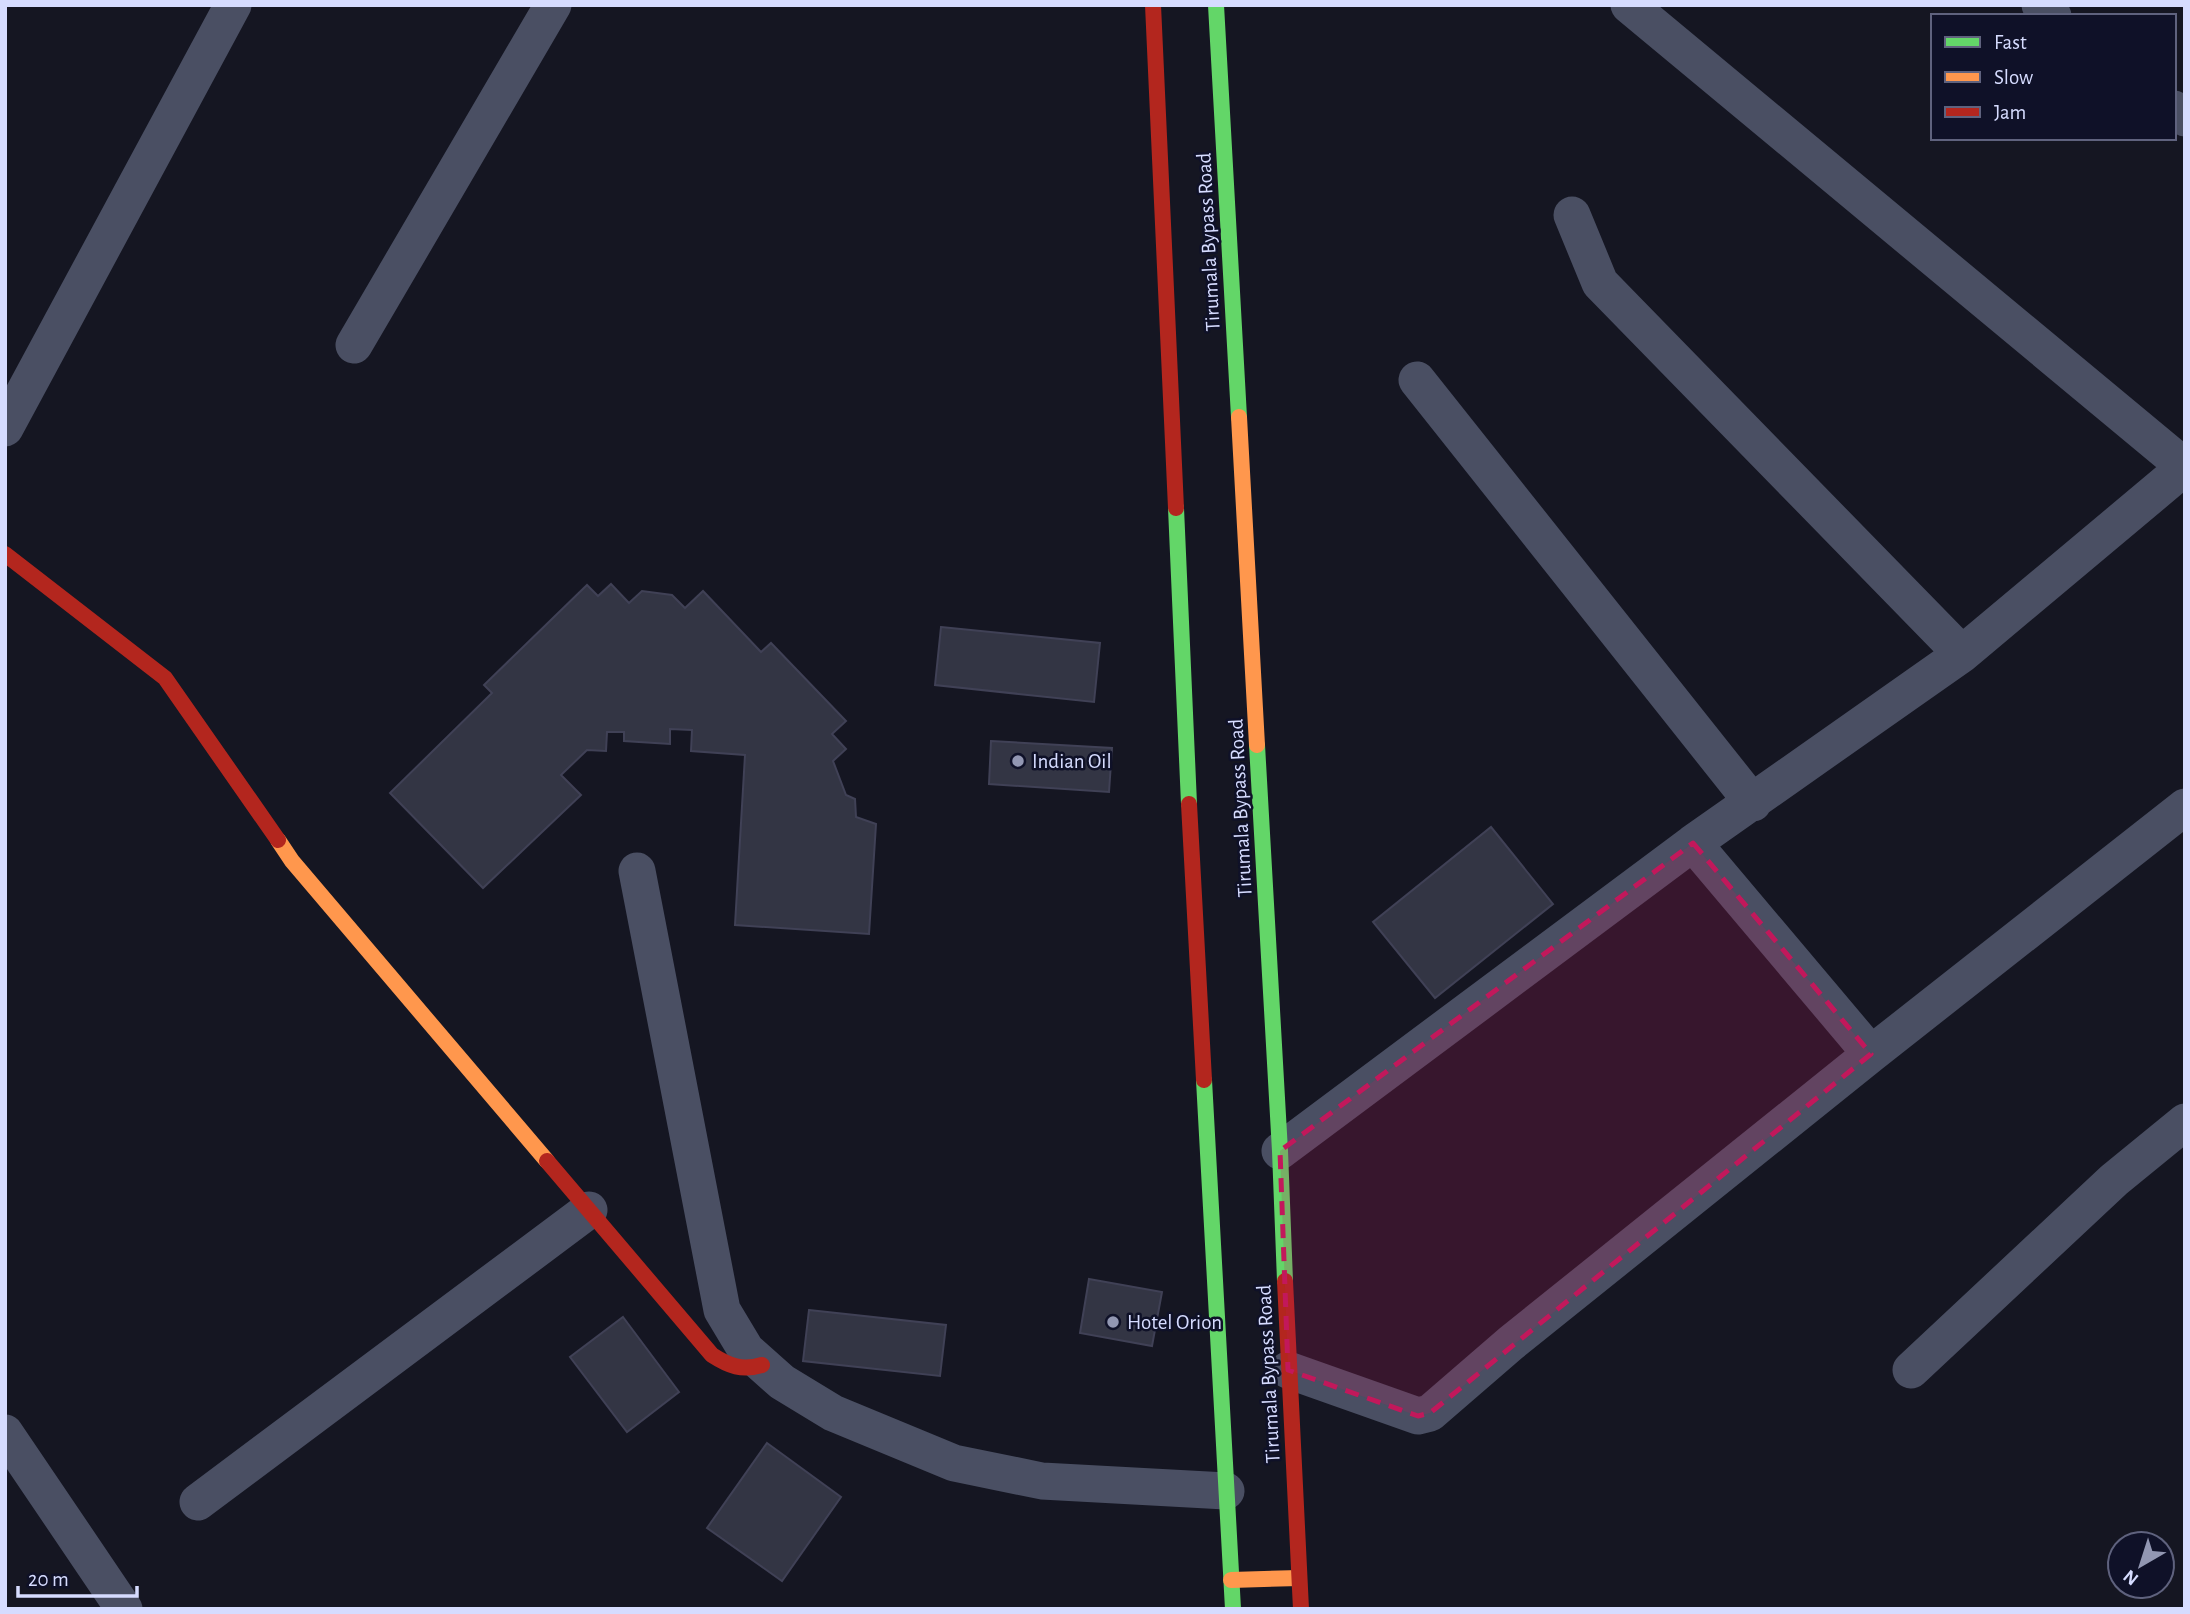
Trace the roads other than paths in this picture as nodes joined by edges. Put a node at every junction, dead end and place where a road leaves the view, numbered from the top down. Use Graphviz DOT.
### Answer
graph roads {
  1 [pos="233,5"];
  2 [pos="553,5"];
  3 [pos="1153,5"];
  4 [pos="1216,5"];
  5 [pos="1629,5"];
  6 [pos="1572,215"];
  7 [pos="354,345"];
  8 [pos="1417,380"];
  9 [pos="5,428"];
  10 [pos="2184,468"];
  11 [pos="5,554"];
  12 [pos="1962,654"];
  13 [pos="1753,803"];
  14 [pos="2185,807"];
  15 [pos="1693,843"];
  16 [pos="637,871"];
  17 [pos="1871,1054"];
  18 [pos="2185,1122"];
  19 [pos="1280,1151"];
  20 [pos="589,1210"];
  21 [pos="762,1365"];
  22 [pos="1288,1370"];
  23 [pos="1911,1370"];
  24 [pos="5,1433"];
  25 [pos="1226,1491"];
  26 [pos="198,1502"];
  27 [pos="1299,1578"];
  28 [pos="1231,1580"];
  29 [pos="124,1609"];
  30 [pos="1233,1609"];
  31 [pos="1301,1609"];
  1 -- 9 [label="street"];
  2 -- 7 [label="street"];
  3 -- 25 [label="main road, Tirumala Bypass Road"];
  4 -- 19 [label="main road, Tirumala Bypass Road"];
  5 -- 10 [label="street"];
  6 -- 12 [label="street"];
  8 -- 13 [label="street"];
  10 -- 12 [label="street"];
  11 -- 20 [label="main road"];
  12 -- 13 [label="street"];
  13 -- 15 [label="street"];
  14 -- 17 [label="street"];
  15 -- 17 [label="street"];
  15 -- 19 [label="street"];
  16 -- 21 [label="street"];
  17 -- 22 [label="street"];
  18 -- 23 [label="street"];
  19 -- 22 [label="main road, Tirumala Bypass Road"];
  20 -- 21 [label="main road"];
  20 -- 26 [label="street"];
  21 -- 25 [label="street"];
  22 -- 27 [label="main road, Tirumala Bypass Road"];
  24 -- 29 [label="street"];
  25 -- 28 [label="main road, Tirumala Bypass Road"];
  27 -- 28 [label="main road"];
  27 -- 31 [label="main road, Tirumala Bypass Road"];
  28 -- 30 [label="main road, Tirumala Bypass Road"];
}
